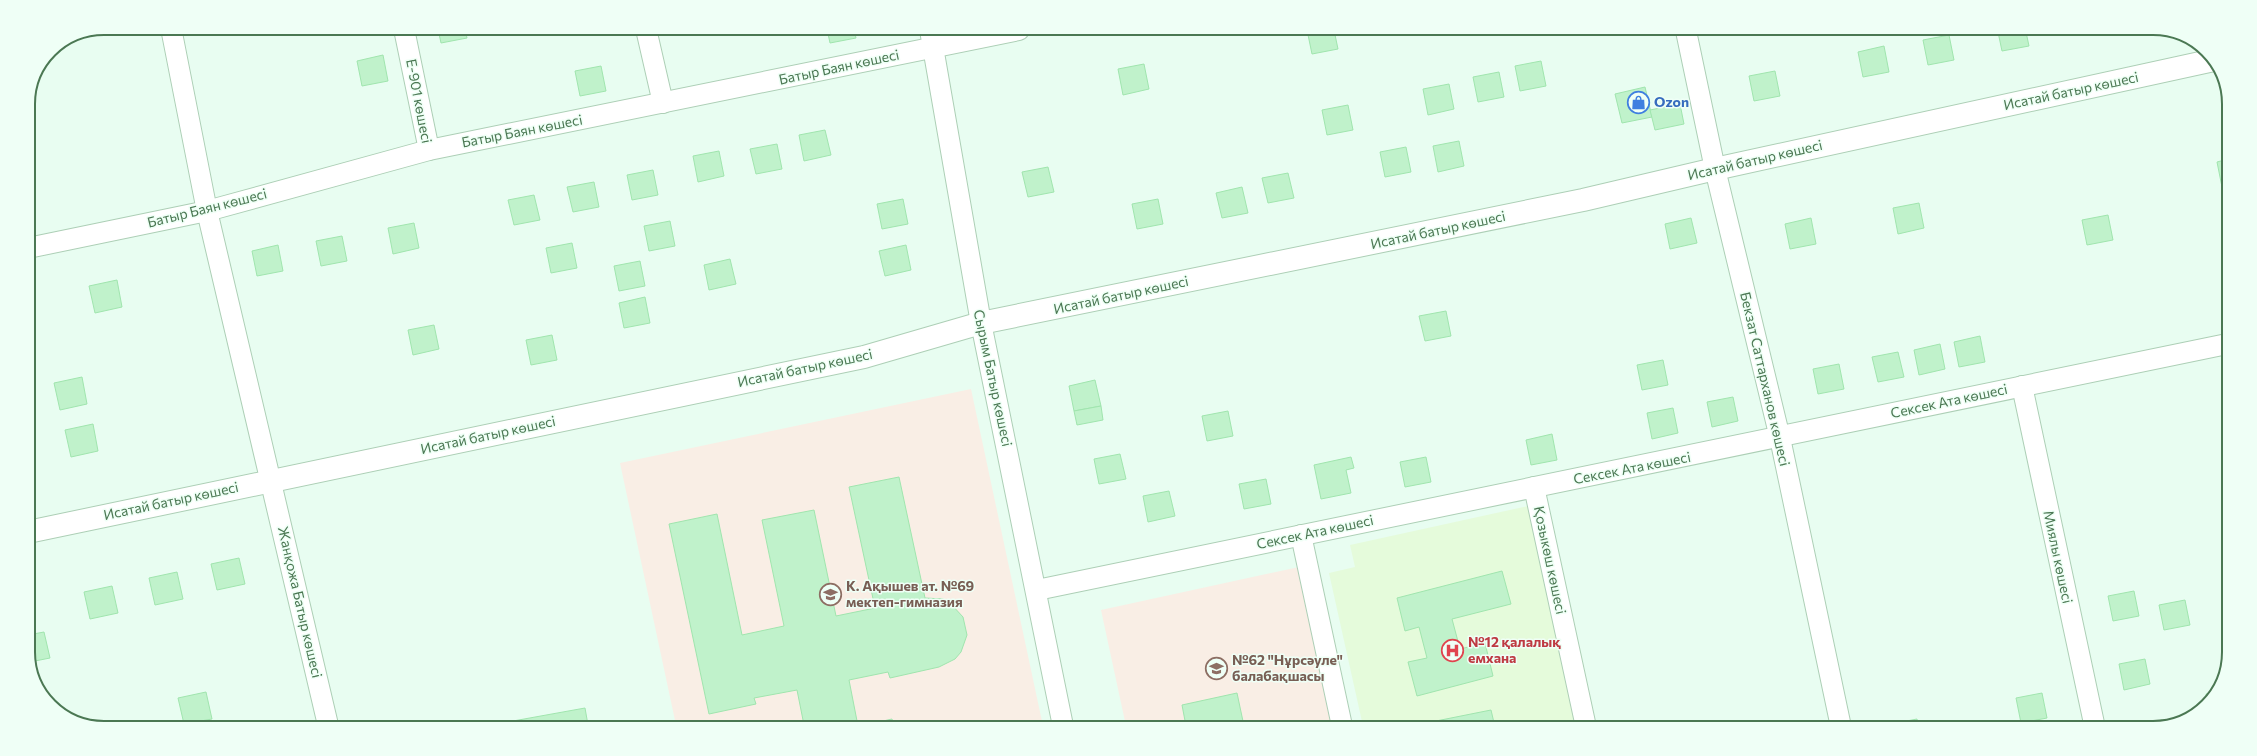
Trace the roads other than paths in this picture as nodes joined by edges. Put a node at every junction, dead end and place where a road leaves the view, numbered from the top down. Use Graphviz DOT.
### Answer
graph roads {
  1 [pos="172,35"];
  2 [pos="405,35"];
  3 [pos="647,35"];
  4 [pos="964,35"];
  5 [pos="1687,35"];
  6 [pos="931,38"];
  7 [pos="2207,61"];
  8 [pos="663,104"];
  9 [pos="429,150"];
  10 [pos="1714,169"];
  11 [pos="207,211"];
  12 [pos="35,247"];
  13 [pos="981,323"];
  14 [pos="2222,345"];
  15 [pos="2022,386"];
  16 [pos="1780,438"];
  17 [pos="272,480"];
  18 [pos="1534,487"];
  19 [pos="35,531"];
  20 [pos="1301,535"];
  21 [pos="1037,590"];
  22 [pos="327,721"];
  23 [pos="1063,721"];
  24 [pos="1341,721"];
  25 [pos="1585,721"];
  26 [pos="1840,721"];
  27 [pos="2093,721"];
  1 -- 11 [label="street, Жанқожа Батыр көшесі"];
  2 -- 9 [label="street, Е-901 көшесі"];
  3 -- 8 [label="street"];
  4 -- 6 [label="street, Батыр Баян көшесі"];
  5 -- 10 [label="street, Бекзат Саттарханов көшесі"];
  6 -- 8 [label="street, Батыр Баян көшесі"];
  6 -- 13 [label="street, Сырым Батыр көшесі"];
  7 -- 10 [label="street, Исатай батыр көшесі"];
  8 -- 9 [label="street, Батыр Баян көшесі"];
  9 -- 11 [label="street, Батыр Баян көшесі"];
  10 -- 13 [label="street, Исатай батыр көшесі"];
  10 -- 16 [label="street, Бекзат Саттарханов көшесі"];
  11 -- 12 [label="street, Батыр Баян көшесі"];
  11 -- 17 [label="street, Жанқожа Батыр көшесі"];
  13 -- 17 [label="street, Исатай батыр көшесі"];
  13 -- 21 [label="street, Сырым Батыр көшесі"];
  14 -- 15 [label="street, Сексек Ата көшесі"];
  15 -- 16 [label="street, Сексек Ата көшесі"];
  15 -- 27 [label="street, Миялы көшесі"];
  16 -- 18 [label="street, Сексек Ата көшесі"];
  16 -- 26 [label="street, Бекзат Саттарханов көшесі"];
  17 -- 19 [label="street, Исатай батыр көшесі"];
  17 -- 22 [label="street, Жанқожа Батыр көшесі"];
  18 -- 20 [label="street, Сексек Ата көшесі"];
  18 -- 25 [label="street, Қозыкөш көшесі"];
  20 -- 21 [label="street, Сексек Ата көшесі"];
  20 -- 24 [label="street"];
  21 -- 23 [label="street, Сырым Батыр көшесі"];
}
